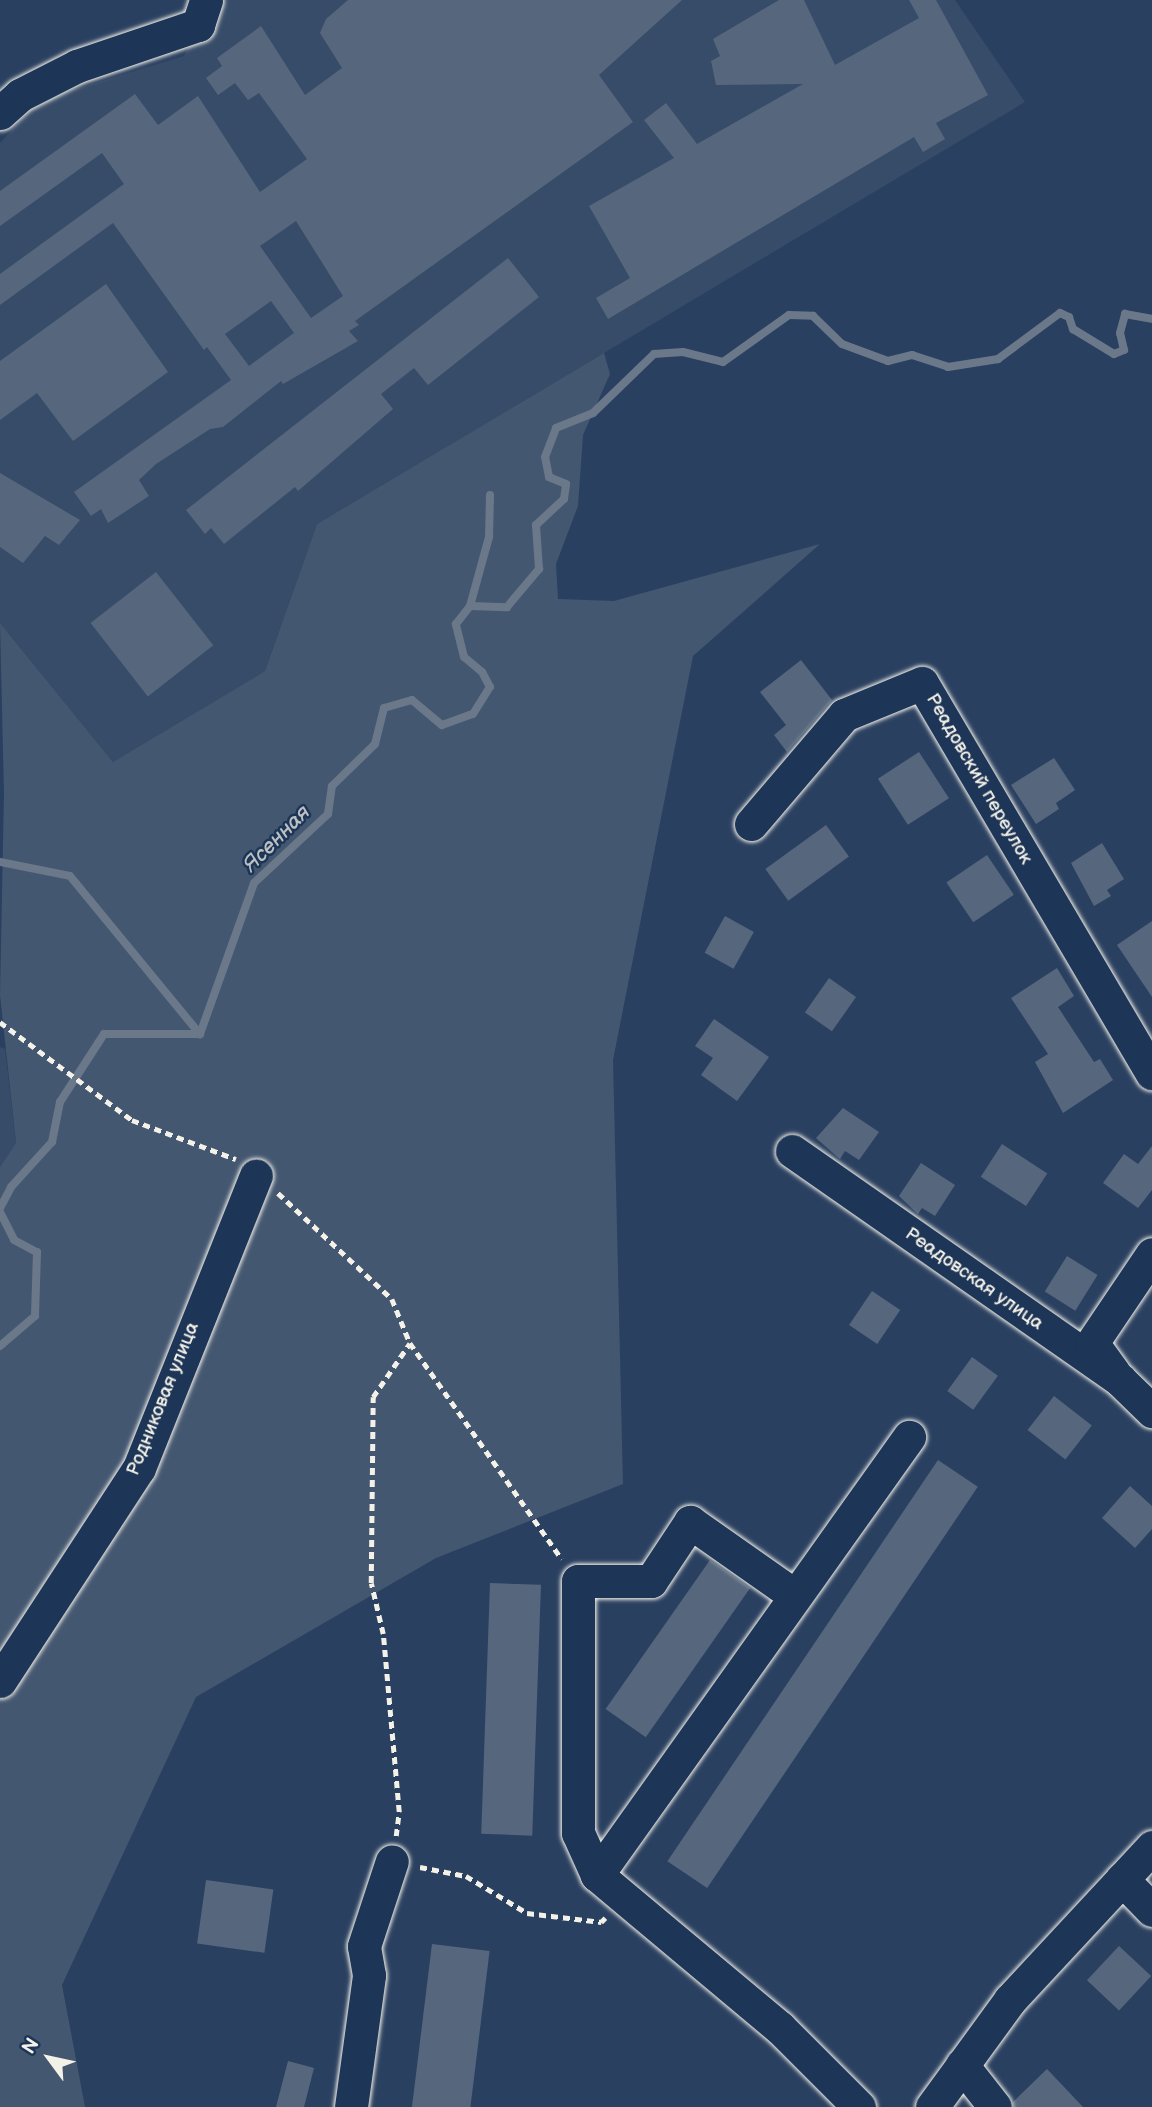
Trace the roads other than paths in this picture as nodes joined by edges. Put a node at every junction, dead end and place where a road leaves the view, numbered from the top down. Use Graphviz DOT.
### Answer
graph roads {
  1 [pos="206,0"];
  2 [pos="0,113"];
  3 [pos="751,824"];
  4 [pos="1152,1073"];
  5 [pos="792,1151"];
  6 [pos="256,1175"];
  7 [pos="1152,1254"];
  8 [pos="1120,1380"];
  9 [pos="1152,1411"];
  10 [pos="909,1437"];
  11 [pos="794,1595"];
  12 [pos="0,1681"];
  13 [pos="1152,1847"];
  14 [pos="392,1861"];
  15 [pos="597,1875"];
  16 [pos="1122,1879"];
  17 [pos="1152,1910"];
  18 [pos="962,2065"];
  19 [pos="351,2107"];
  20 [pos="859,2107"];
  21 [pos="932,2107"];
  22 [pos="995,2107"];
  1 -- 2 [label="street"];
  3 -- 4 [label="street, Реадовский переулок"];
  5 -- 8 [label="street, Реадовская улица"];
  6 -- 12 [label="street, Родниковая улица"];
  7 -- 8 [label="street"];
  8 -- 9 [label="street, Реадовская улица"];
  10 -- 11 [label="street"];
  11 -- 15 [label="street"];
  11 -- 15 [label="street"];
  13 -- 16 [label="street"];
  14 -- 19 [label="street"];
  15 -- 20 [label="street"];
  16 -- 17 [label="street"];
  16 -- 18 [label="street"];
  18 -- 21 [label="street"];
  18 -- 22 [label="street"];
}
